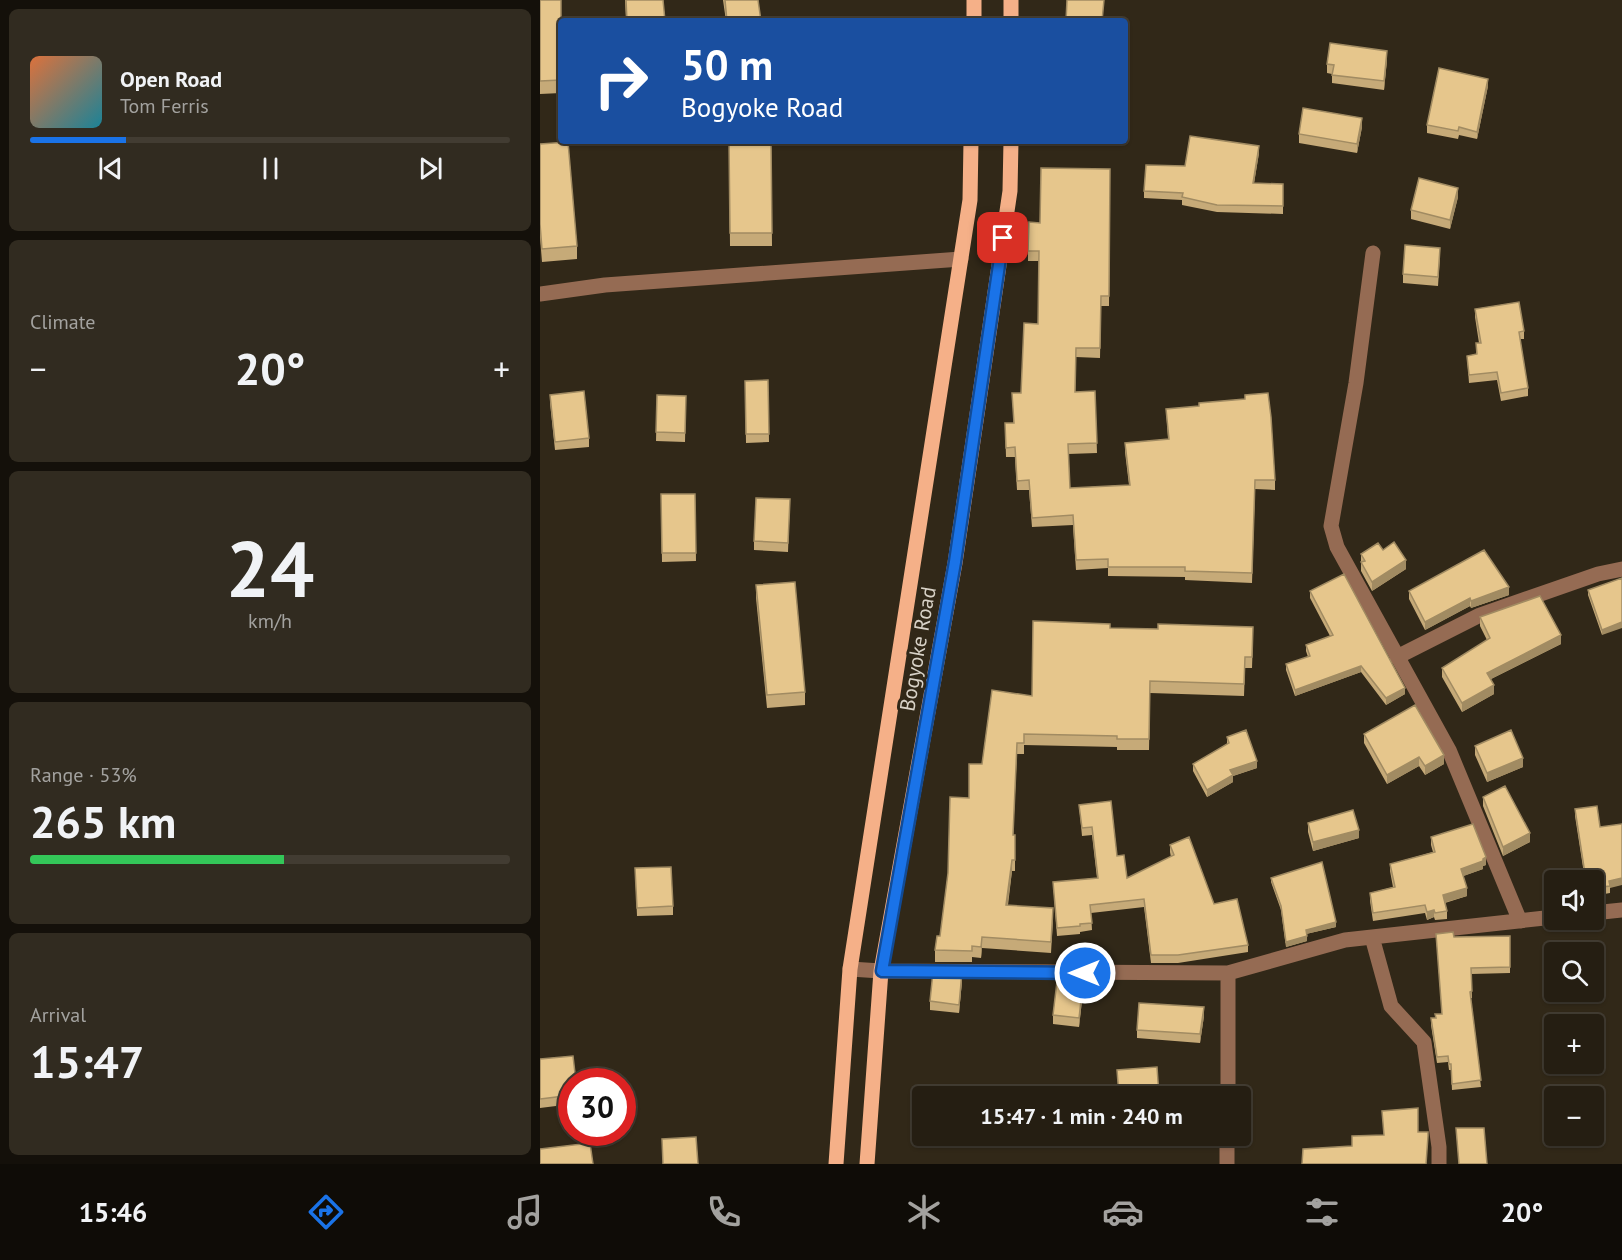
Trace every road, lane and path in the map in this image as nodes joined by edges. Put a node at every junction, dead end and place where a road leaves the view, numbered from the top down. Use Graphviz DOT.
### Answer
graph roads {
  1 [pos="974,0"];
  2 [pos="1011,0"];
  3 [pos="974,18"];
  4 [pos="1011,18"];
  5 [pos="971,144"];
  6 [pos="1011,144"];
  7 [pos="1373,254"];
  8 [pos="961,259"];
  9 [pos="540,294"];
  10 [pos="1622,569"];
  11 [pos="1397,657"];
  12 [pos="1622,910"];
  13 [pos="1604,912"];
  14 [pos="1544,918"];
  15 [pos="1520,921"];
  16 [pos="1372,937"];
  17 [pos="850,969"];
  18 [pos="882,971"];
  19 [pos="1228,973"];
  20 [pos="1228,1086"];
  21 [pos="1227,1146"];
  22 [pos="836,1164"];
  23 [pos="867,1164"];
  24 [pos="1227,1164"];
  25 [pos="1438,1164"];
  1 -- 3 [label="main road"];
  2 -- 4 [label="main road"];
  5 -- 8 [label="main road, Bogyoke Road"];
  6 -- 18 [label="main road, Bogyoke Road"];
  7 -- 11 [label="street"];
  8 -- 9 [label="street"];
  8 -- 17 [label="main road, Bogyoke Road"];
  10 -- 11 [label="street"];
  11 -- 15 [label="street"];
  12 -- 13 [label="street"];
  14 -- 15 [label="street"];
  15 -- 16 [label="street"];
  16 -- 19 [label="street"];
  16 -- 25 [label="street"];
  17 -- 18 [label="street"];
  17 -- 22 [label="main road, Bogyoke Road"];
  18 -- 19 [label="street"];
  18 -- 23 [label="main road, Bogyoke Road"];
  19 -- 20 [label="street"];
  21 -- 24 [label="street"];
}
